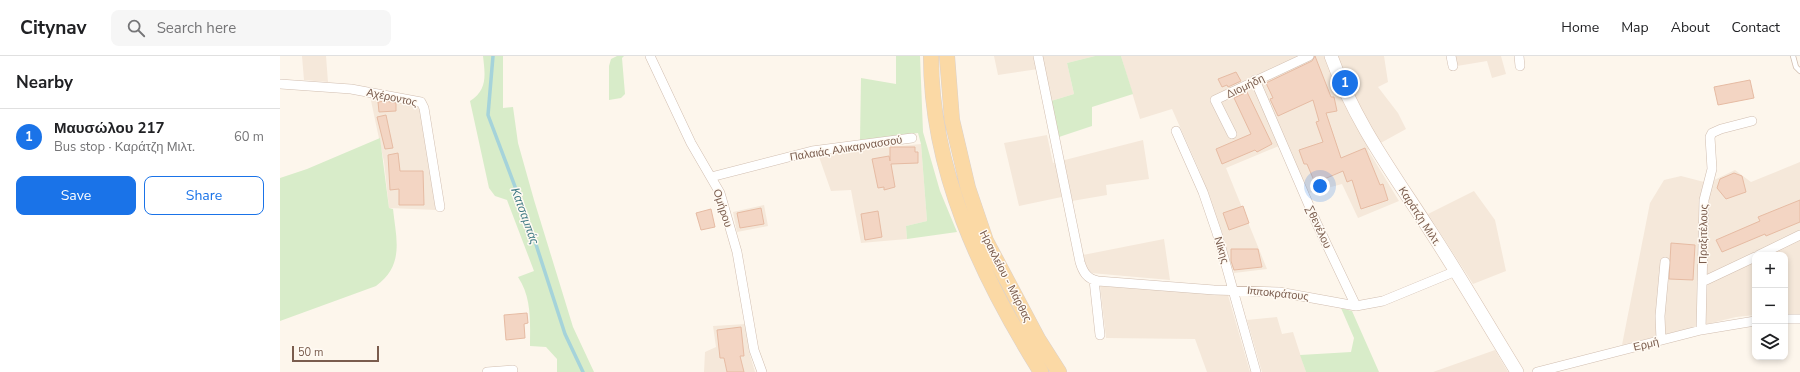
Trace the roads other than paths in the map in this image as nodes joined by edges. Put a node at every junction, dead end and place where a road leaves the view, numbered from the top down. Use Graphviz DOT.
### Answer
graph roads {
  1 [pos="650,56"];
  2 [pos="931,56"];
  3 [pos="947,56"];
  4 [pos="1038,56"];
  5 [pos="1309,56"];
  6 [pos="1331,56"];
  7 [pos="1451,56"];
  8 [pos="1519,56"];
  9 [pos="1793,56"];
  10 [pos="1453,66"];
  11 [pos="1520,66"];
  12 [pos="1800,70"];
  13 [pos="1255,80"];
  14 [pos="280,84"];
  15 [pos="1752,121"];
  16 [pos="1176,132"];
  17 [pos="1232,134"];
  18 [pos="912,138"];
  19 [pos="711,177"];
  20 [pos="440,207"];
  21 [pos="1800,235"];
  22 [pos="1765,252"];
  23 [pos="1752,258"];
  24 [pos="1665,262"];
  25 [pos="1456,271"];
  26 [pos="1094,280"];
  27 [pos="1702,282"];
  28 [pos="1234,290"];
  29 [pos="1356,306"];
  30 [pos="1788,319"];
  31 [pos="1800,319"];
  32 [pos="1752,322"];
  33 [pos="1701,330"];
  34 [pos="1100,335"];
  35 [pos="1661,340"];
  36 [pos="513,370"];
  37 [pos="487,372"];
  38 [pos="762,372"];
  39 [pos="1041,372"];
  40 [pos="1059,372"];
  41 [pos="1256,372"];
  42 [pos="1517,372"];
  43 [pos="1537,372"];
  1 -- 19 [label="street, Ομήρου"];
  2 -- 39 [label="main road, Ηρακλείου - Μάρθας"];
  3 -- 40 [label="main road, Ηρακλείου - Μάρθας"];
  4 -- 26 [label="street"];
  5 -- 13 [label="street, Διομήδη"];
  6 -- 25 [label="street, Καράτζη Μιλτ."];
  7 -- 10 [label="street"];
  8 -- 11 [label="street"];
  9 -- 12 [label="lane"];
  13 -- 17 [label="street, Διομήδη"];
  13 -- 29 [label="street, Σθενέλου"];
  14 -- 20 [label="street, Αχέροντος"];
  15 -- 27 [label="street, Πραξιτέλους"];
  16 -- 28 [label="street, Νίκης"];
  18 -- 19 [label="street, Παλαιάς Αλικαρνασσού"];
  19 -- 38 [label="street, Ομήρου"];
  21 -- 22 [label="street"];
  23 -- 27 [label="street"];
  24 -- 35 [label="street"];
  25 -- 29 [label="street, Ιπποκράτους"];
  25 -- 42 [label="street, Καράτζη Μιλτ."];
  26 -- 28 [label="street, Ιπποκράτους"];
  26 -- 34 [label="street"];
  27 -- 33 [label="street, Πραξιτέλους"];
  28 -- 29 [label="street, Ιπποκράτους"];
  28 -- 41 [label="street, Νίκης"];
  30 -- 31 [label="street"];
  32 -- 33 [label="street, Ερμή"];
  33 -- 35 [label="street, Ερμή"];
  35 -- 43 [label="street, Ερμή"];
  36 -- 37 [label="street"];
}
